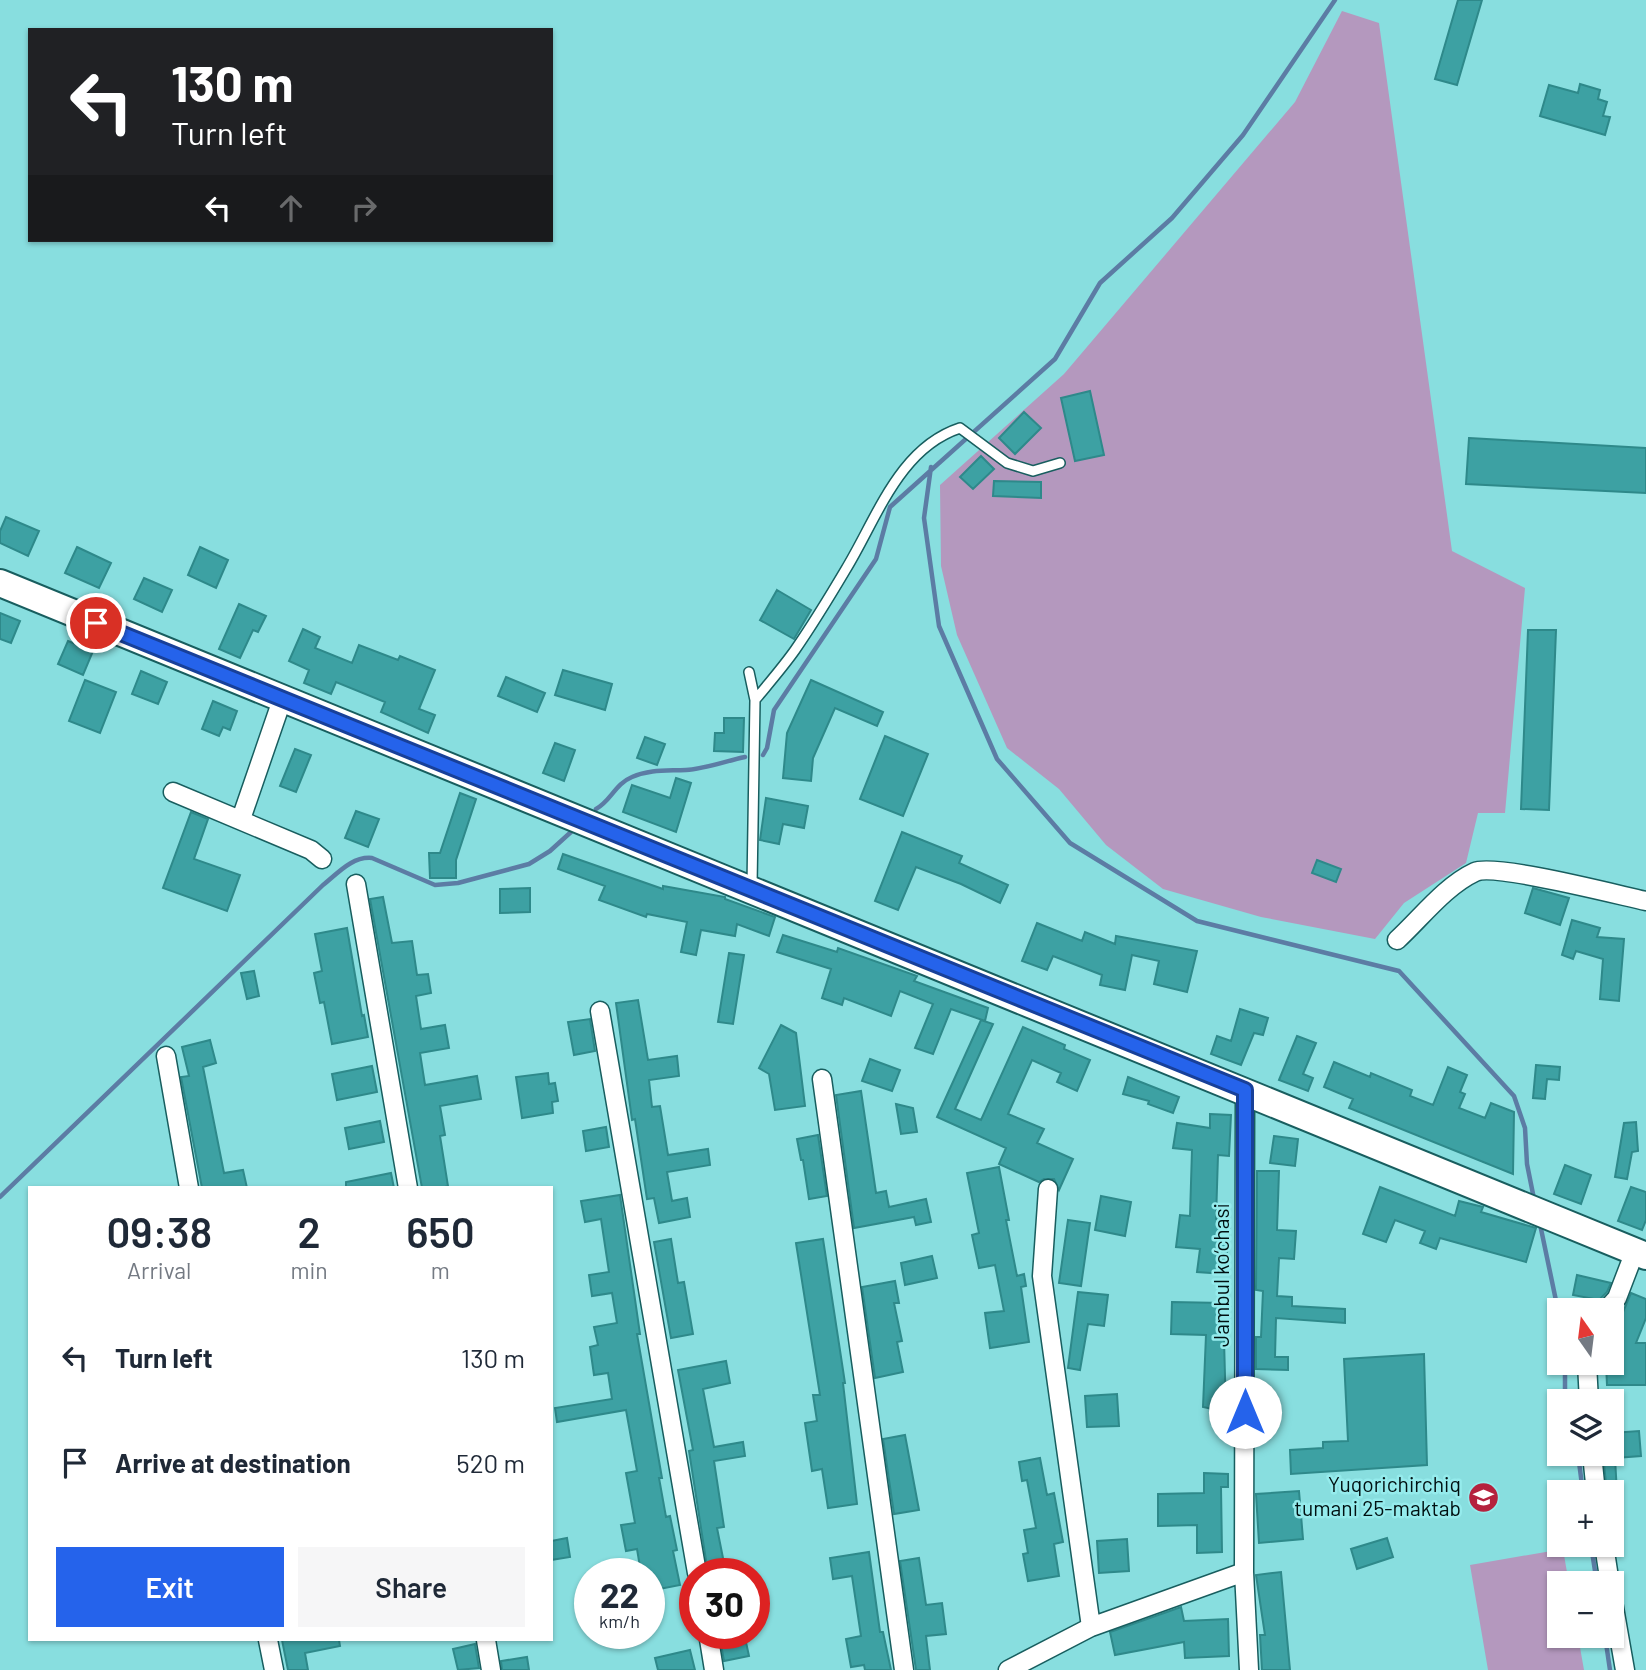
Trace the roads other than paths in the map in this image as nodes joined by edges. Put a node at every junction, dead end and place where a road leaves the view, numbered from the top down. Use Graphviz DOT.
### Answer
graph roads {
  1 [pos="1060,463"];
  2 [pos="0,583"];
  3 [pos="749,672"];
  4 [pos="283,697"];
  5 [pos="755,700"];
  6 [pos="173,792"];
  7 [pos="242,819"];
  8 [pos="322,859"];
  9 [pos="356,884"];
  10 [pos="753,891"];
  11 [pos="1646,901"];
  12 [pos="1397,940"];
  13 [pos="600,1010"];
  14 [pos="166,1056"];
  15 [pos="822,1079"];
  16 [pos="1245,1090"];
  17 [pos="189,1186"];
  18 [pos="408,1186"];
  19 [pos="1048,1189"];
  20 [pos="1640,1254"];
  21 [pos="1617,1298"];
  22 [pos="694,1558"];
  23 [pos="1244,1573"];
  24 [pos="1091,1627"];
  25 [pos="268,1641"];
  26 [pos="486,1641"];
  27 [pos="1621,1648"];
  28 [pos="711,1649"];
  29 [pos="274,1670"];
  30 [pos="491,1670"];
  31 [pos="714,1670"];
  32 [pos="904,1670"];
  33 [pos="1008,1670"];
  34 [pos="1249,1670"];
  35 [pos="1625,1670"];
  1 -- 5 [label="lane"];
  2 -- 4 [label="main road"];
  3 -- 5 [label="lane"];
  4 -- 7 [label="street"];
  4 -- 10 [label="main road"];
  5 -- 10 [label="lane"];
  6 -- 7 [label="street"];
  7 -- 8 [label="street"];
  9 -- 18 [label="street"];
  10 -- 16 [label="main road"];
  11 -- 12 [label="street"];
  13 -- 22 [label="street"];
  14 -- 17 [label="street"];
  15 -- 32 [label="street"];
  16 -- 20 [label="main road"];
  16 -- 23 [label="street, Jambul ko‘chasi"];
  19 -- 24 [label="street"];
  20 -- 21 [label="street"];
  23 -- 24 [label="street"];
  23 -- 34 [label="street, Jambul ko‘chasi"];
  24 -- 33 [label="street"];
  25 -- 29 [label="street"];
  26 -- 30 [label="street"];
  27 -- 35 [label="street"];
  28 -- 31 [label="street"];
}
